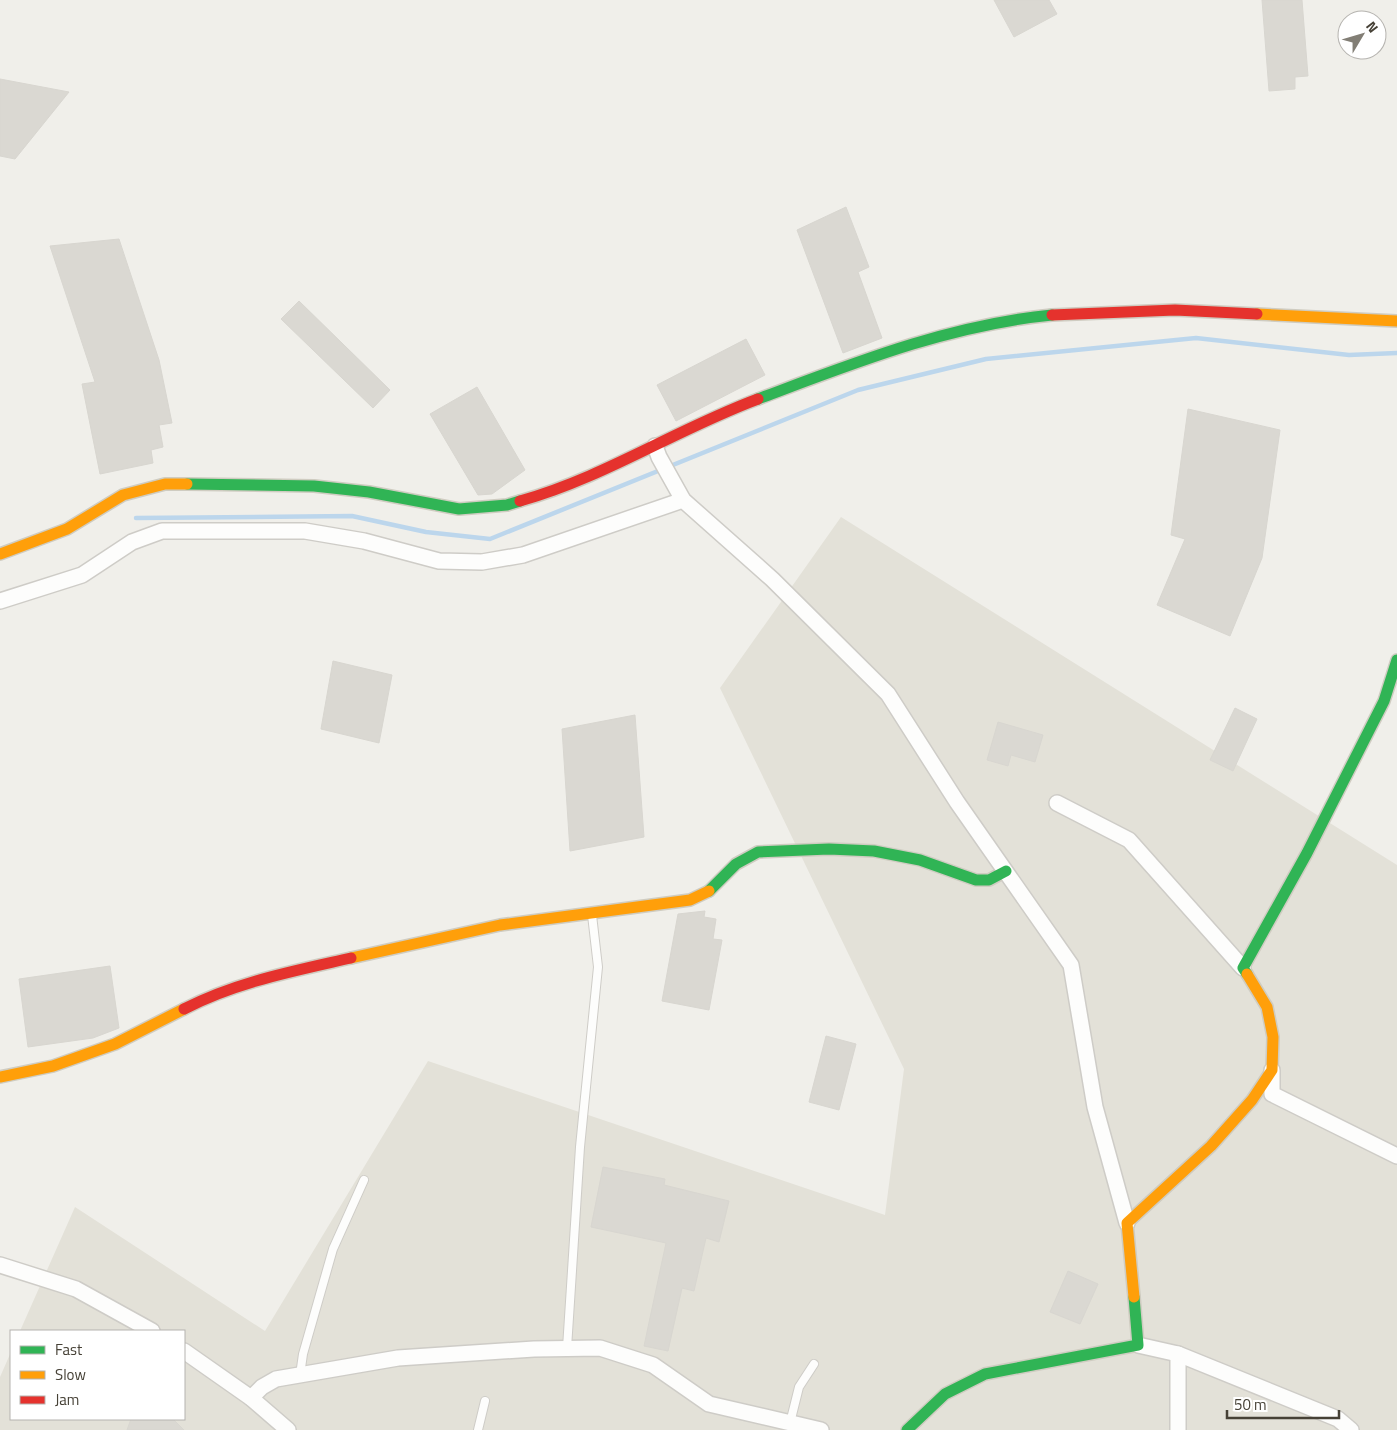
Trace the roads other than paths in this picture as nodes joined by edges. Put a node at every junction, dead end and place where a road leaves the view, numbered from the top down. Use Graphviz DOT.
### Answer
graph roads {
  1 [pos="1397,321"];
  2 [pos="657,451"];
  3 [pos="683,500"];
  4 [pos="0,554"];
  5 [pos="0,600"];
  6 [pos="1397,660"];
  7 [pos="1057,803"];
  8 [pos="1006,871"];
  9 [pos="592,913"];
  10 [pos="1243,968"];
  11 [pos="1272,1070"];
  12 [pos="0,1077"];
  13 [pos="1397,1156"];
  14 [pos="364,1180"];
  15 [pos="1127,1223"];
  16 [pos="0,1265"];
  17 [pos="150,1330"];
  18 [pos="1138,1344"];
  19 [pos="567,1348"];
  20 [pos="185,1352"];
  21 [pos="1178,1354"];
  22 [pos="814,1364"];
  23 [pos="300,1375"];
  24 [pos="250,1398"];
  25 [pos="485,1401"];
  26 [pos="790,1423"];
  27 [pos="288,1430"];
  28 [pos="478,1430"];
  29 [pos="821,1430"];
  30 [pos="907,1430"];
  31 [pos="1178,1430"];
  32 [pos="1351,1430"];
  1 -- 2 [label="street"];
  2 -- 3 [label="street"];
  2 -- 4 [label="street"];
  3 -- 5 [label="street"];
  3 -- 8 [label="street"];
  6 -- 10 [label="street"];
  7 -- 10 [label="street"];
  8 -- 9 [label="street"];
  8 -- 15 [label="street"];
  9 -- 12 [label="street"];
  9 -- 19 [label="lane"];
  10 -- 11 [label="street"];
  11 -- 13 [label="street"];
  11 -- 15 [label="street"];
  14 -- 23 [label="lane"];
  15 -- 18 [label="street"];
  16 -- 17 [label="street"];
  18 -- 21 [label="street"];
  18 -- 30 [label="street"];
  19 -- 23 [label="street"];
  19 -- 26 [label="street"];
  20 -- 24 [label="street"];
  21 -- 31 [label="street"];
  21 -- 32 [label="street"];
  22 -- 26 [label="lane"];
  23 -- 24 [label="street"];
  24 -- 27 [label="street"];
  25 -- 28 [label="lane"];
  26 -- 29 [label="street"];
}
